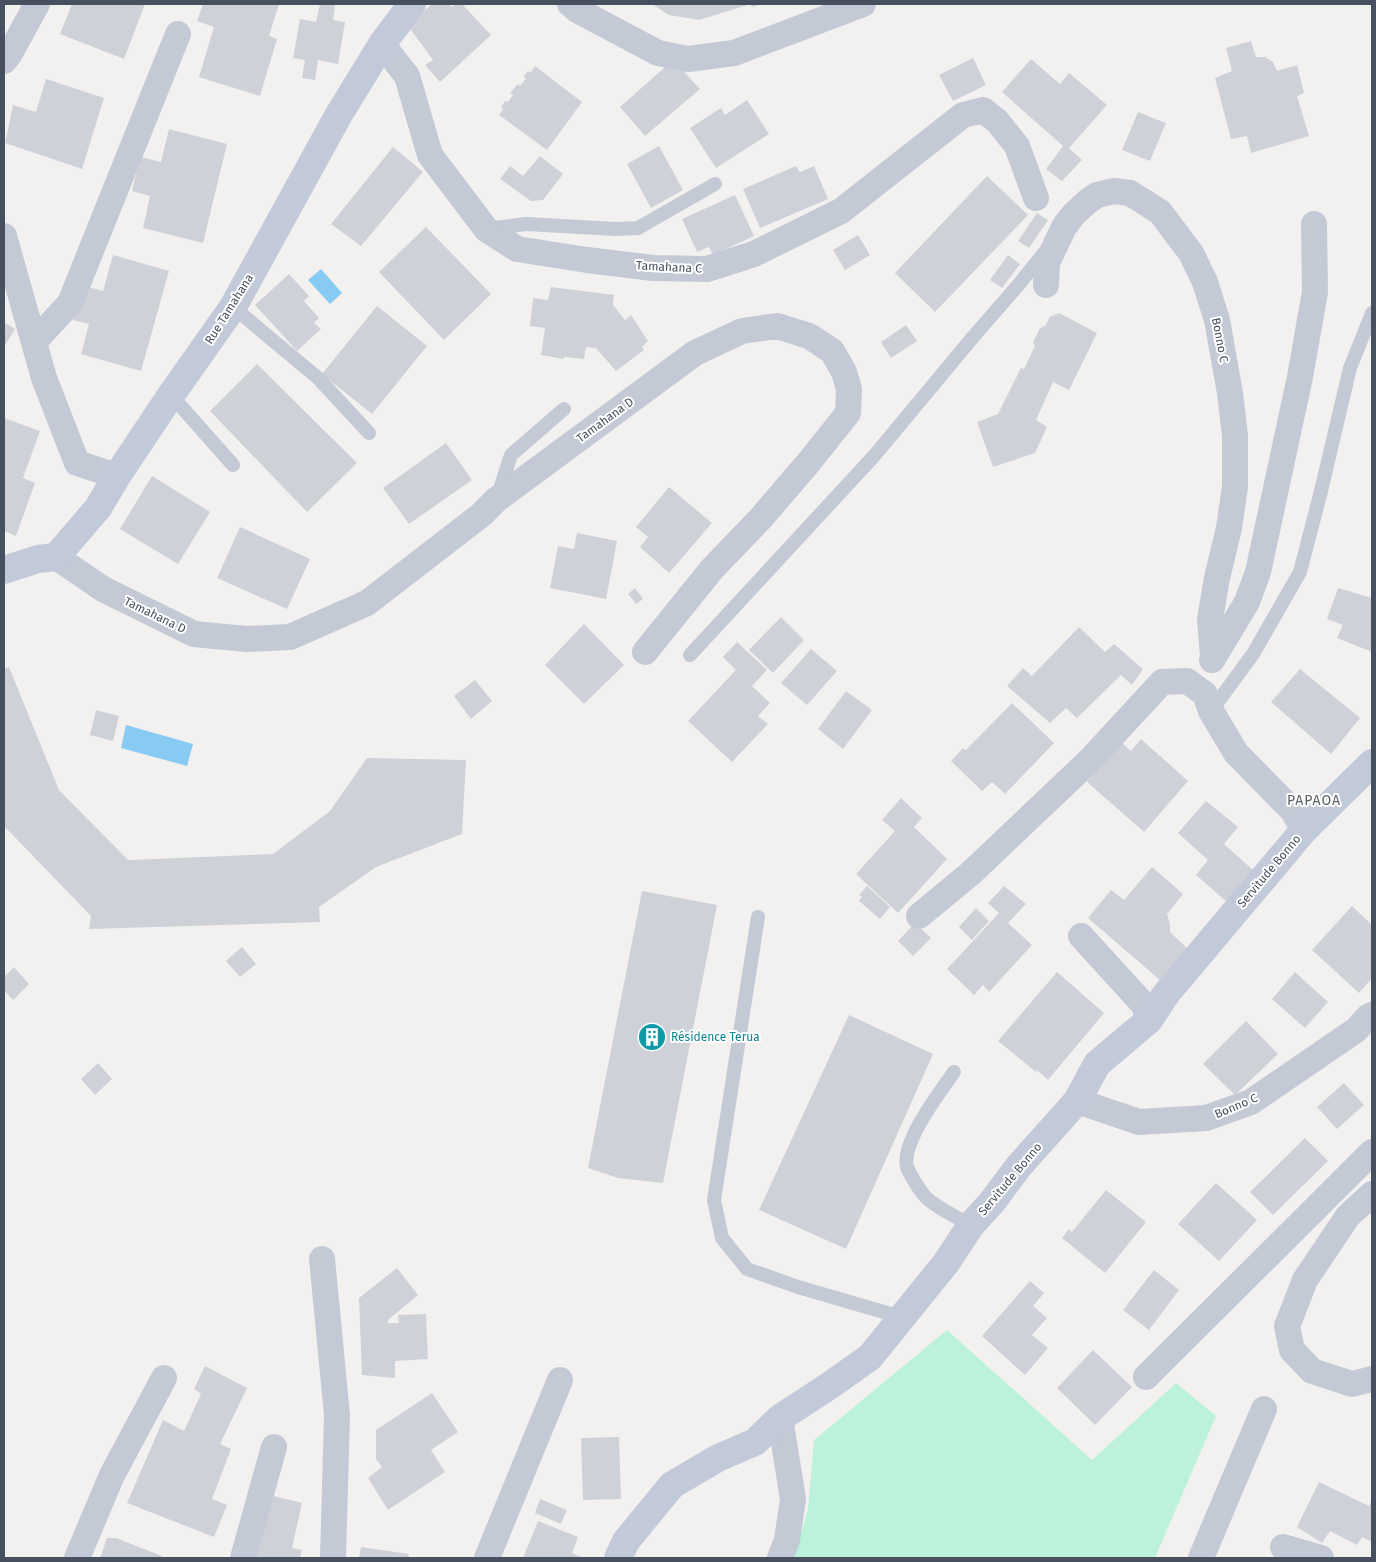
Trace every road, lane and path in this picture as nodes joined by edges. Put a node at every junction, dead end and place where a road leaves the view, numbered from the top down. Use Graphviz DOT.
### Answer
graph roads {
  1 [pos="37,4"];
  2 [pos="412,4"];
  3 [pos="570,4"];
  4 [pos="863,4"];
  5 [pos="178,34"];
  6 [pos="382,44"];
  7 [pos="4,61"];
  8 [pos="715,184"];
  9 [pos="1036,198"];
  10 [pos="1314,224"];
  11 [pos="1064,227"];
  12 [pos="486,229"];
  13 [pos="4,236"];
  14 [pos="1046,285"];
  15 [pos="233,307"];
  16 [pos="1372,313"];
  17 [pos="34,342"];
  18 [pos="171,395"];
  19 [pos="564,409"];
  20 [pos="369,433"];
  21 [pos="233,464"];
  22 [pos="117,476"];
  23 [pos="496,500"];
  24 [pos="56,557"];
  25 [pos="4,570"];
  26 [pos="644,652"];
  27 [pos="690,656"];
  28 [pos="1213,657"];
  29 [pos="1208,702"];
  30 [pos="1372,763"];
  31 [pos="1304,830"];
  32 [pos="919,916"];
  33 [pos="758,917"];
  34 [pos="1081,936"];
  35 [pos="1149,1020"];
  36 [pos="1367,1028"];
  37 [pos="954,1072"];
  38 [pos="1077,1101"];
  39 [pos="1372,1152"];
  40 [pos="1372,1194"];
  41 [pos="971,1225"];
  42 [pos="322,1259"];
  43 [pos="902,1317"];
  44 [pos="1146,1377"];
  45 [pos="164,1378"];
  46 [pos="1372,1379"];
  47 [pos="560,1380"];
  48 [pos="1264,1409"];
  49 [pos="780,1418"];
  50 [pos="274,1447"];
  51 [pos="1283,1547"];
  52 [pos="77,1558"];
  53 [pos="243,1558"];
  54 [pos="333,1558"];
  55 [pos="487,1558"];
  56 [pos="618,1558"];
  57 [pos="780,1558"];
  58 [pos="1201,1558"];
  59 [pos="1321,1558"];
  1 -- 7 [label="street"];
  2 -- 6 [label="street, Rue Tamahana"];
  3 -- 4 [label="street"];
  5 -- 17 [label="street"];
  6 -- 12 [label="street, Tamahana C"];
  6 -- 15 [label="street, Rue Tamahana"];
  8 -- 12 [label="lane"];
  9 -- 12 [label="street, Tamahana C"];
  10 -- 28 [label="street"];
  11 -- 14 [label="street, Bonno C"];
  11 -- 27 [label="lane"];
  11 -- 28 [label="street, Bonno C"];
  13 -- 17 [label="street"];
  15 -- 18 [label="street, Rue Tamahana"];
  15 -- 20 [label="lane"];
  16 -- 29 [label="lane"];
  17 -- 22 [label="street"];
  18 -- 21 [label="lane"];
  18 -- 22 [label="street, Rue Tamahana"];
  19 -- 23 [label="lane"];
  22 -- 24 [label="street, Rue Tamahana"];
  23 -- 24 [label="street, Tamahana D"];
  23 -- 26 [label="street, Tamahana D"];
  24 -- 25 [label="street"];
  28 -- 29 [label="street"];
  29 -- 31 [label="street"];
  29 -- 32 [label="street"];
  30 -- 31 [label="street, Servitude Bonno"];
  31 -- 35 [label="street, Servitude Bonno"];
  33 -- 43 [label="lane"];
  34 -- 35 [label="street"];
  35 -- 38 [label="street, Servitude Bonno"];
  36 -- 38 [label="street, Bonno C"];
  37 -- 41 [label="lane"];
  38 -- 41 [label="street, Servitude Bonno"];
  39 -- 44 [label="street"];
  40 -- 46 [label="street"];
  41 -- 43 [label="street, Servitude Bonno"];
  42 -- 54 [label="street"];
  43 -- 49 [label="street, Servitude Bonno"];
  45 -- 52 [label="street"];
  47 -- 55 [label="street"];
  48 -- 58 [label="street"];
  49 -- 56 [label="street, Servitude Bonno"];
  49 -- 57 [label="street"];
  50 -- 53 [label="street"];
  51 -- 59 [label="street"];
}
